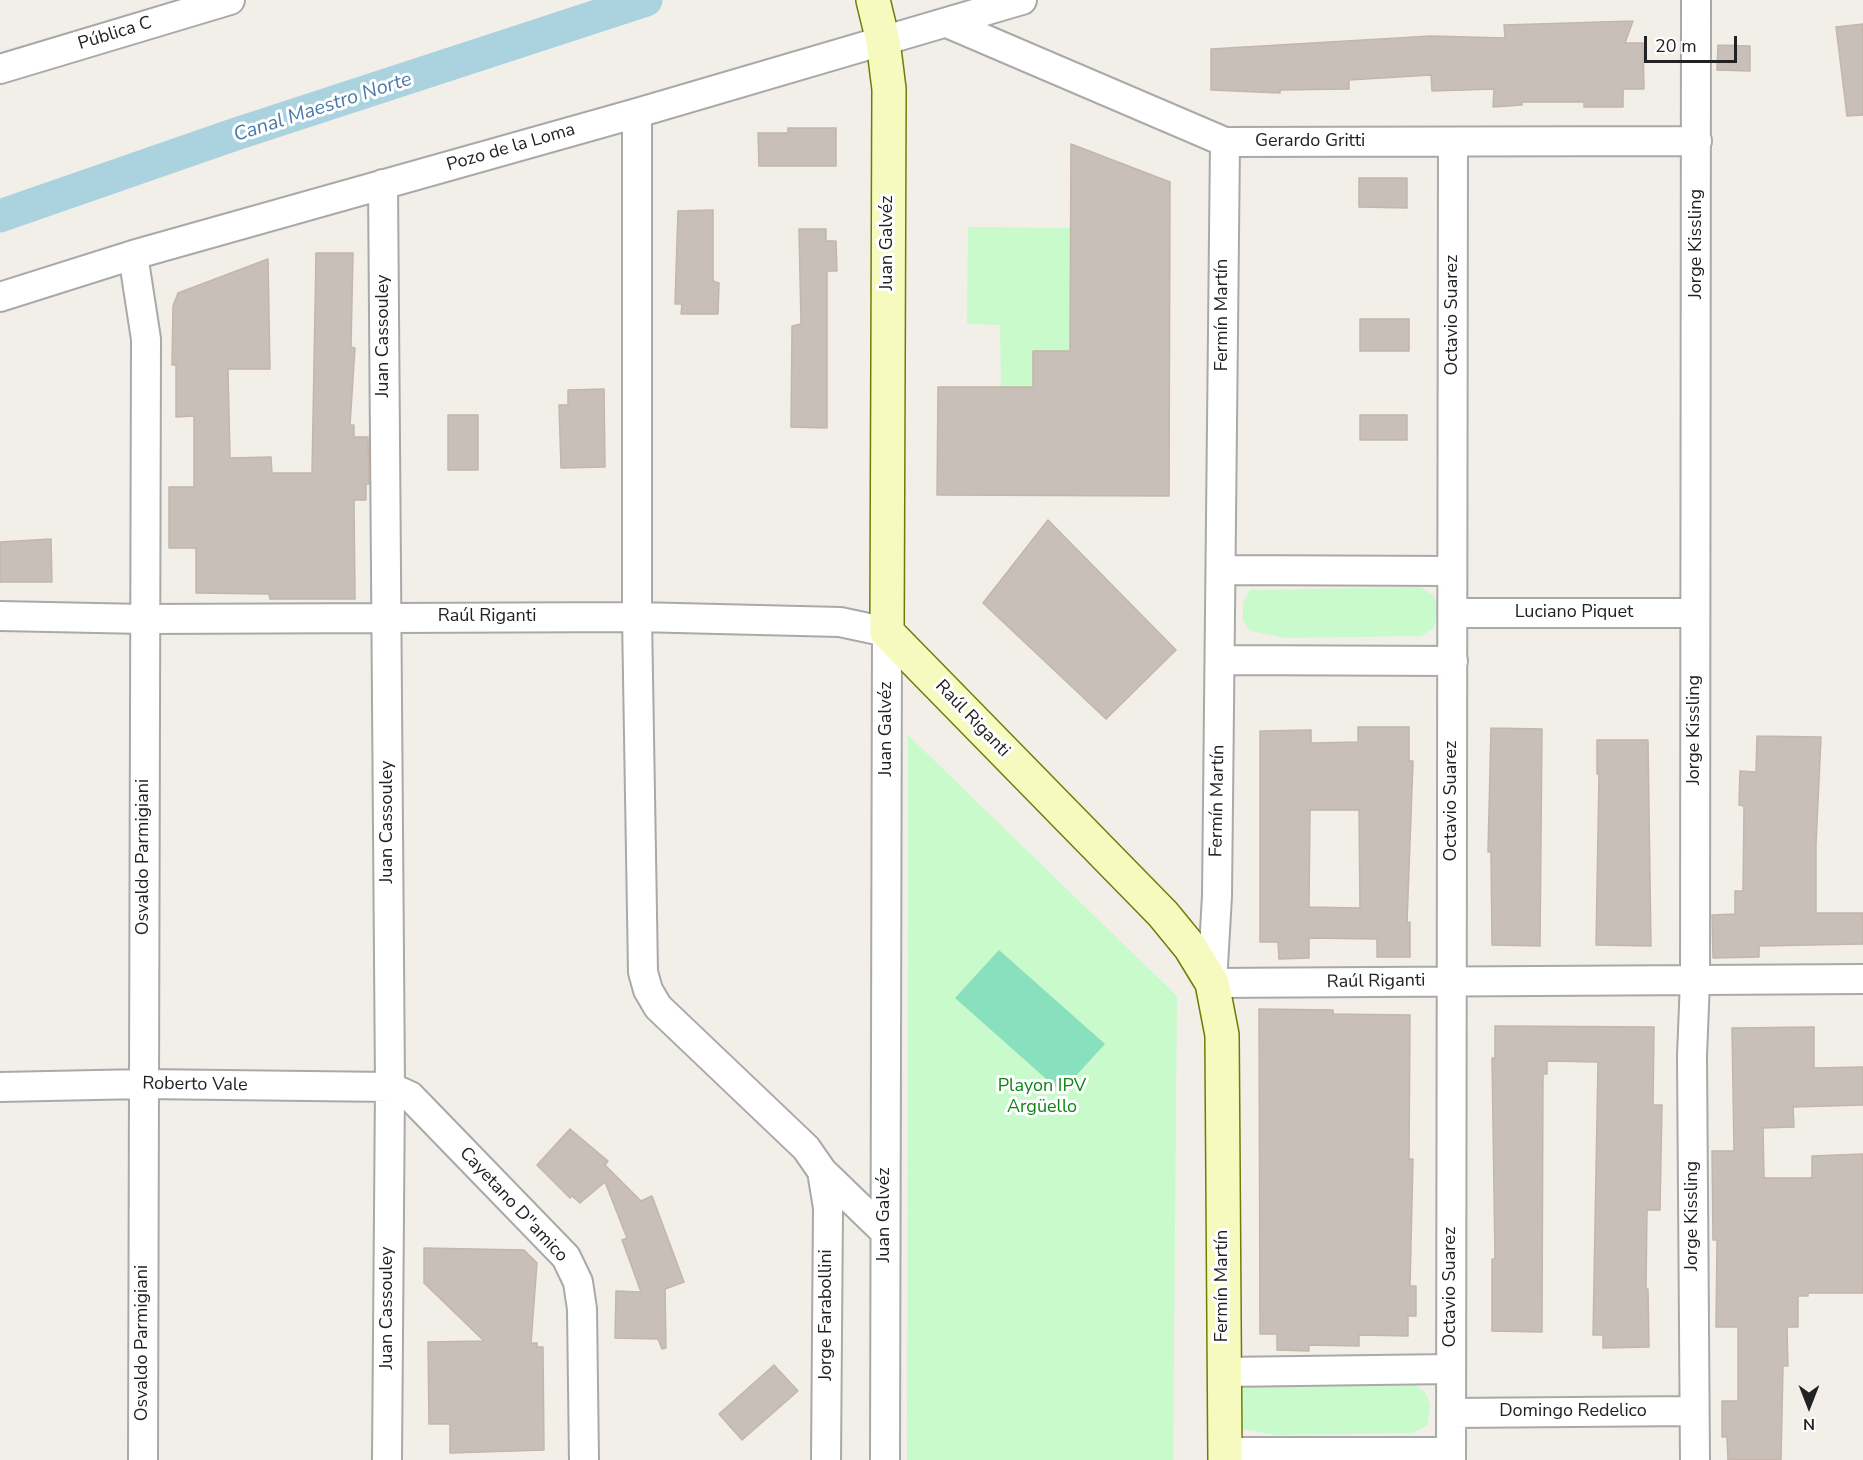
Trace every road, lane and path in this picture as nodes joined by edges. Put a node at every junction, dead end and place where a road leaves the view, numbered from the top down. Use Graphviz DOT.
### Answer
graph roads {
  1 [pos="873,0"];
  2 [pos="1022,0"];
  3 [pos="1696,0"];
  4 [pos="226,1"];
  5 [pos="947,23"];
  6 [pos="883,41"];
  7 [pos="0,69"];
  8 [pos="638,113"];
  9 [pos="1697,141"];
  10 [pos="1225,142"];
  11 [pos="1453,142"];
  12 [pos="383,184"];
  13 [pos="133,255"];
  14 [pos="0,297"];
  15 [pos="1221,570"];
  16 [pos="1452,571"];
  17 [pos="1453,612"];
  18 [pos="1694,612"];
  19 [pos="0,616"];
  20 [pos="638,617"];
  21 [pos="387,618"];
  22 [pos="144,619"];
  23 [pos="887,632"];
  24 [pos="1220,660"];
  25 [pos="1453,661"];
  26 [pos="1863,979"];
  27 [pos="1695,980"];
  28 [pos="1451,981"];
  29 [pos="1212,983"];
  30 [pos="143,1084"];
  31 [pos="0,1087"];
  32 [pos="390,1087"];
  33 [pos="822,1171"];
  34 [pos="885,1232"];
  35 [pos="1451,1369"];
  36 [pos="1223,1372"];
  37 [pos="1694,1411"];
  38 [pos="1451,1413"];
  39 [pos="1225,1456"];
  40 [pos="1451,1456"];
  41 [pos="143,1460"];
  42 [pos="387,1460"];
  43 [pos="584,1460"];
  44 [pos="826,1460"];
  45 [pos="885,1460"];
  46 [pos="1695,1460"];
  1 -- 6 [label="main road, Juan Galvéz"];
  2 -- 5 [label="street, Pozo de la Loma"];
  3 -- 9 [label="street, Jorge Kissling"];
  4 -- 7 [label="street, Pública C"];
  5 -- 6 [label="street, Pozo de la Loma"];
  5 -- 10 [label="street, Gerardo Gritti"];
  6 -- 8 [label="street, Pozo de la Loma"];
  6 -- 23 [label="main road, Juan Galvéz"];
  8 -- 12 [label="street, Pozo de la Loma"];
  8 -- 20 [label="street"];
  9 -- 11 [label="street, Gerardo Gritti"];
  9 -- 18 [label="street, Jorge Kissling"];
  10 -- 11 [label="street, Gerardo Gritti"];
  10 -- 15 [label="street, Fermín Martín"];
  11 -- 16 [label="street, Octavio Suarez"];
  12 -- 13 [label="street, Pozo de la Loma"];
  12 -- 21 [label="street, Juan Cassouley"];
  13 -- 14 [label="street, Pozo de la Loma"];
  13 -- 22 [label="street, Osvaldo Parmigiani"];
  15 -- 16 [label="street"];
  15 -- 24 [label="street, Fermín Martín"];
  16 -- 17 [label="street, Octavio Suarez"];
  17 -- 18 [label="street, Luciano Piquet"];
  17 -- 25 [label="street, Octavio Suarez"];
  18 -- 27 [label="street, Jorge Kissling"];
  19 -- 22 [label="street, Raúl Riganti"];
  20 -- 21 [label="street, Raúl Riganti"];
  20 -- 23 [label="street, Raúl Riganti"];
  20 -- 33 [label="street"];
  21 -- 22 [label="street, Raúl Riganti"];
  21 -- 32 [label="street, Juan Cassouley"];
  22 -- 30 [label="street, Osvaldo Parmigiani"];
  23 -- 29 [label="main road, Raúl Riganti"];
  23 -- 34 [label="street, Juan Galvéz"];
  24 -- 25 [label="street"];
  24 -- 29 [label="street, Fermín Martín"];
  25 -- 28 [label="street, Octavio Suarez"];
  26 -- 27 [label="street, Raúl Riganti"];
  27 -- 28 [label="street, Raúl Riganti"];
  27 -- 37 [label="street, Jorge Kissling"];
  28 -- 29 [label="street, Raúl Riganti"];
  28 -- 35 [label="street, Octavio Suarez"];
  29 -- 36 [label="main road, Fermín Martín"];
  30 -- 31 [label="street, Roberto Vale"];
  30 -- 32 [label="street, Roberto Vale"];
  30 -- 41 [label="street, Osvaldo Parmigiani"];
  32 -- 42 [label="street, Juan Cassouley"];
  32 -- 43 [label="street, Cayetano D''amico"];
  33 -- 34 [label="street"];
  33 -- 44 [label="street, Jorge Farabollini"];
  34 -- 45 [label="street, Juan Galvéz"];
  35 -- 36 [label="street"];
  35 -- 38 [label="street, Octavio Suarez"];
  36 -- 39 [label="main road, Fermín Martín"];
  37 -- 38 [label="street, Domingo Redelico"];
  37 -- 46 [label="street, Jorge Kissling"];
  38 -- 40 [label="street, Octavio Suarez"];
  39 -- 40 [label="street"];
}
